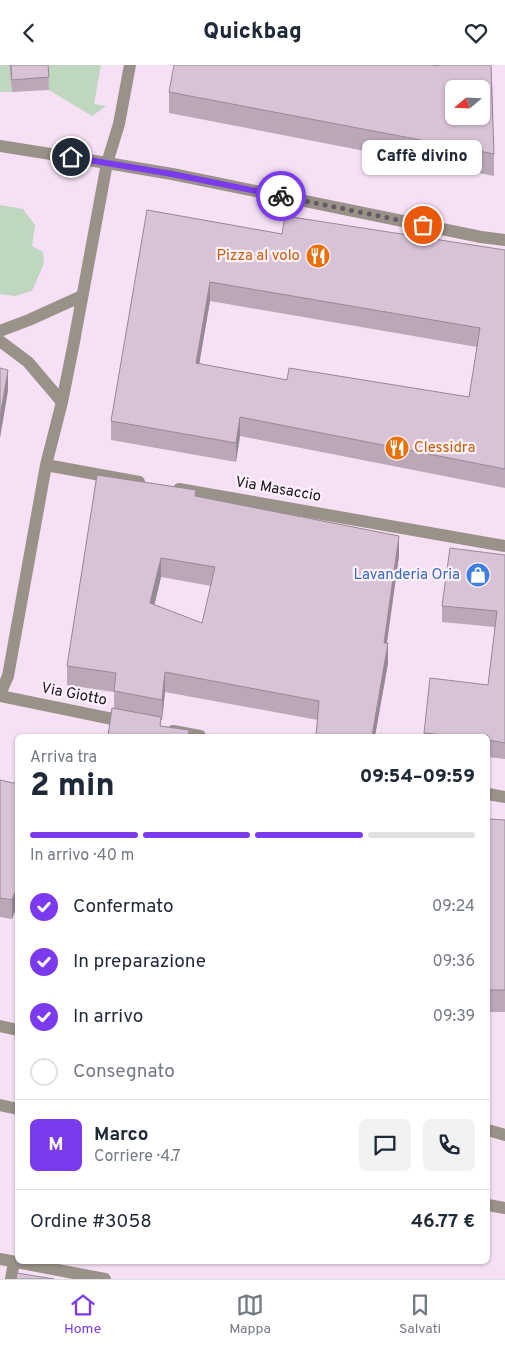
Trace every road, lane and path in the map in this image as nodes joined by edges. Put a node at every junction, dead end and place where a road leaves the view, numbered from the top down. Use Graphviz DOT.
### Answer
graph roads {
  1 [pos="130,65"];
  2 [pos="0,146"];
  3 [pos="106,163"];
  4 [pos="505,240"];
  5 [pos="82,296"];
  6 [pos="0,331"];
  7 [pos="0,341"];
  8 [pos="62,402"];
  9 [pos="46,465"];
  10 [pos="505,546"];
  11 [pos="0,695"];
  12 [pos="143,725"];
  13 [pos="162,729"];
  14 [pos="189,734"];
  15 [pos="490,793"];
  16 [pos="505,797"];
  17 [pos="0,1027"];
  18 [pos="15,1030"];
  19 [pos="0,1105"];
  20 [pos="15,1108"];
  21 [pos="490,1131"];
  22 [pos="505,1135"];
  23 [pos="490,1205"];
  24 [pos="505,1208"];
  25 [pos="0,1259"];
  26 [pos="14,1262"];
  27 [pos="25,1264"];
  28 [pos="12,1279"];
  29 [pos="105,1279"];
  1 -- 3 [label="street"];
  2 -- 3 [label="street"];
  3 -- 4 [label="street"];
  3 -- 5 [label="street"];
  5 -- 6 [label="street"];
  5 -- 8 [label="street"];
  7 -- 8 [label="street"];
  8 -- 9 [label="street"];
  9 -- 10 [label="street, Via Masaccio"];
  9 -- 11 [label="street"];
  11 -- 12 [label="street, Via Giotto"];
  13 -- 14 [label="street"];
  15 -- 16 [label="street"];
  17 -- 18 [label="street"];
  19 -- 20 [label="street"];
  21 -- 22 [label="street"];
  23 -- 24 [label="street"];
  25 -- 26 [label="street"];
  26 -- 28 [label="street"];
  27 -- 29 [label="street"];
}
